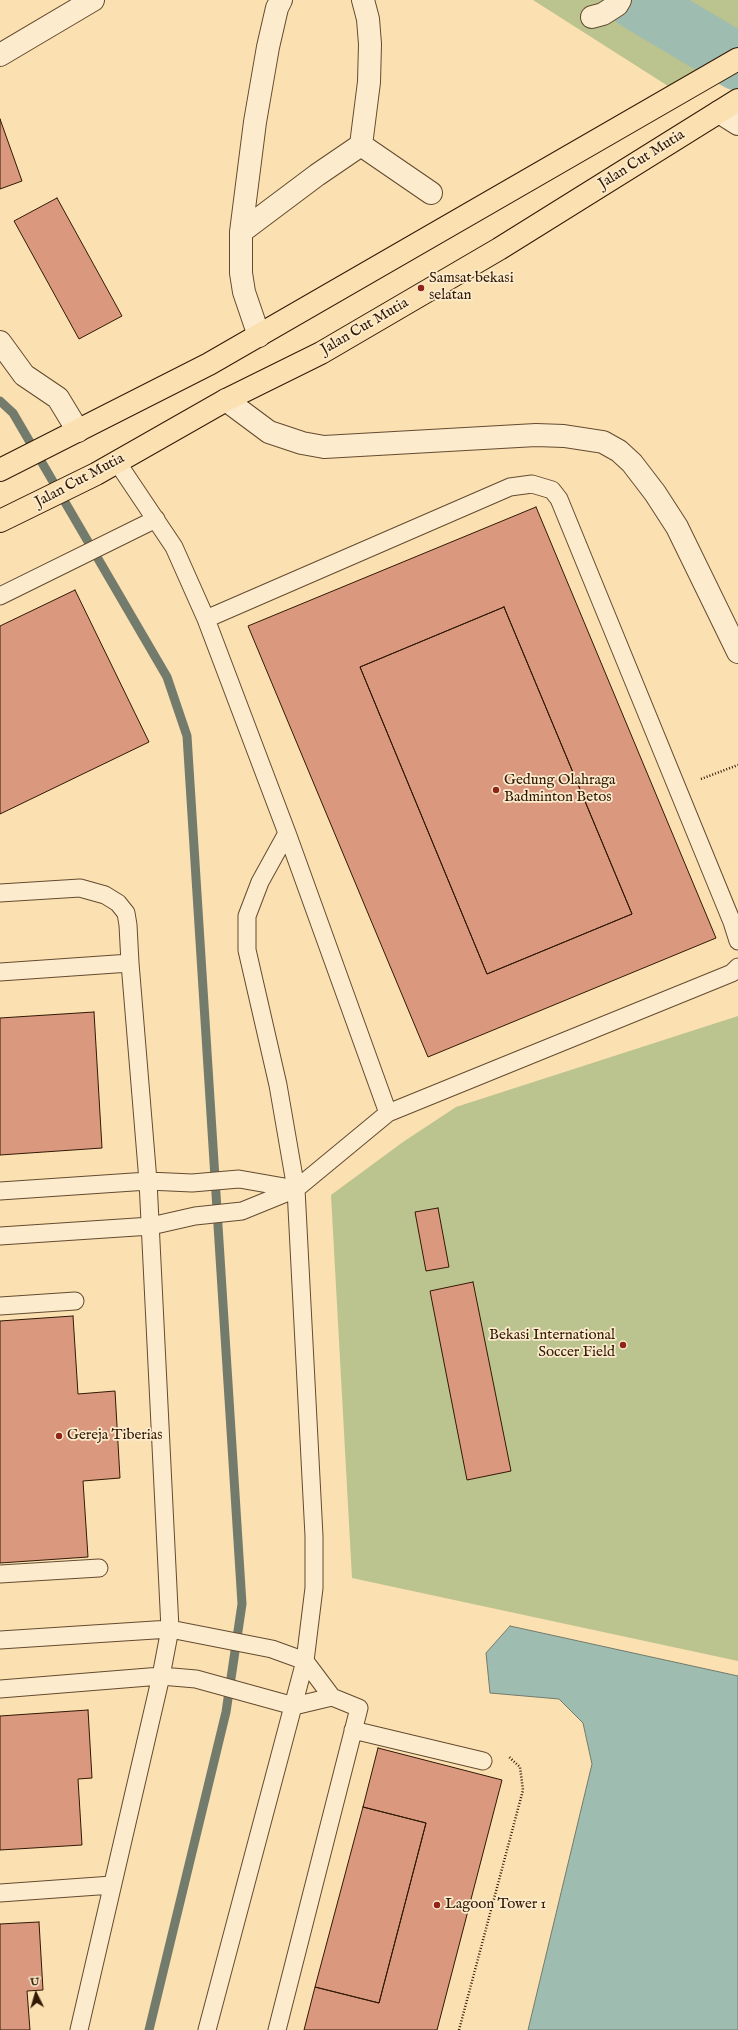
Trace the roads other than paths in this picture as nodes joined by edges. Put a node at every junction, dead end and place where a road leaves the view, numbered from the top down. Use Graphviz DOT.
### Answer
graph roads {
  1 [pos="93,0"];
  2 [pos="280,0"];
  3 [pos="363,0"];
  4 [pos="618,2"];
  5 [pos="592,17"];
  6 [pos="0,55"];
  7 [pos="738,59"];
  8 [pos="738,100"];
  9 [pos="719,112"];
  10 [pos="738,124"];
  11 [pos="361,145"];
  12 [pos="431,193"];
  13 [pos="241,232"];
  14 [pos="259,336"];
  15 [pos="0,342"];
  16 [pos="226,400"];
  17 [pos="70,435"];
  18 [pos="117,462"];
  19 [pos="1,466"];
  20 [pos="156,519"];
  21 [pos="0,521"];
  22 [pos="0,596"];
  23 [pos="206,618"];
  24 [pos="738,652"];
  25 [pos="287,833"];
  26 [pos="0,893"];
  27 [pos="738,941"];
  28 [pos="130,964"];
  29 [pos="738,967"];
  30 [pos="0,972"];
  31 [pos="388,1113"];
  32 [pos="148,1181"];
  33 [pos="296,1189"];
  34 [pos="0,1191"];
  35 [pos="150,1226"];
  36 [pos="0,1236"];
  37 [pos="75,1301"];
  38 [pos="0,1306"];
  39 [pos="99,1568"];
  40 [pos="0,1574"];
  41 [pos="170,1629"];
  42 [pos="0,1640"];
  43 [pos="305,1661"];
  44 [pos="161,1676"];
  45 [pos="0,1689"];
  46 [pos="332,1697"];
  47 [pos="294,1706"];
  48 [pos="353,1730"];
  49 [pos="482,1761"];
  50 [pos="112,1885"];
  51 [pos="0,1893"];
  52 [pos="79,2030"];
  53 [pos="207,2030"];
  54 [pos="277,2030"];
  1 -- 6 [label="street"];
  2 -- 13 [label="street"];
  3 -- 11 [label="street"];
  4 -- 5 [label="street"];
  7 -- 14 [label="highway"];
  8 -- 9 [label="highway, Jalan Cut Mutia"];
  9 -- 10 [label="street"];
  9 -- 16 [label="highway, Jalan Cut Mutia"];
  11 -- 12 [label="street"];
  11 -- 13 [label="street"];
  13 -- 14 [label="street"];
  14 -- 17 [label="highway"];
  15 -- 17 [label="street"];
  16 -- 18 [label="highway, Jalan Cut Mutia"];
  16 -- 24 [label="street"];
  17 -- 19 [label="highway"];
  18 -- 20 [label="lane"];
  18 -- 21 [label="highway, Jalan Cut Mutia"];
  20 -- 22 [label="lane"];
  20 -- 23 [label="lane"];
  23 -- 25 [label="lane"];
  23 -- 27 [label="lane"];
  25 -- 31 [label="lane"];
  25 -- 33 [label="lane"];
  26 -- 28 [label="lane"];
  28 -- 30 [label="lane"];
  28 -- 32 [label="lane"];
  29 -- 31 [label="lane"];
  31 -- 33 [label="lane"];
  32 -- 33 [label="lane"];
  32 -- 34 [label="lane"];
  32 -- 35 [label="lane"];
  33 -- 35 [label="lane"];
  33 -- 43 [label="lane"];
  35 -- 36 [label="lane"];
  35 -- 41 [label="lane"];
  37 -- 38 [label="lane"];
  39 -- 40 [label="lane"];
  41 -- 42 [label="lane"];
  41 -- 43 [label="lane"];
  41 -- 44 [label="lane"];
  43 -- 46 [label="lane"];
  43 -- 47 [label="lane"];
  44 -- 45 [label="lane"];
  44 -- 47 [label="lane"];
  44 -- 50 [label="lane"];
  46 -- 47 [label="lane"];
  46 -- 48 [label="lane"];
  47 -- 53 [label="lane"];
  48 -- 49 [label="lane"];
  48 -- 54 [label="lane"];
  50 -- 51 [label="lane"];
  50 -- 52 [label="lane"];
}
